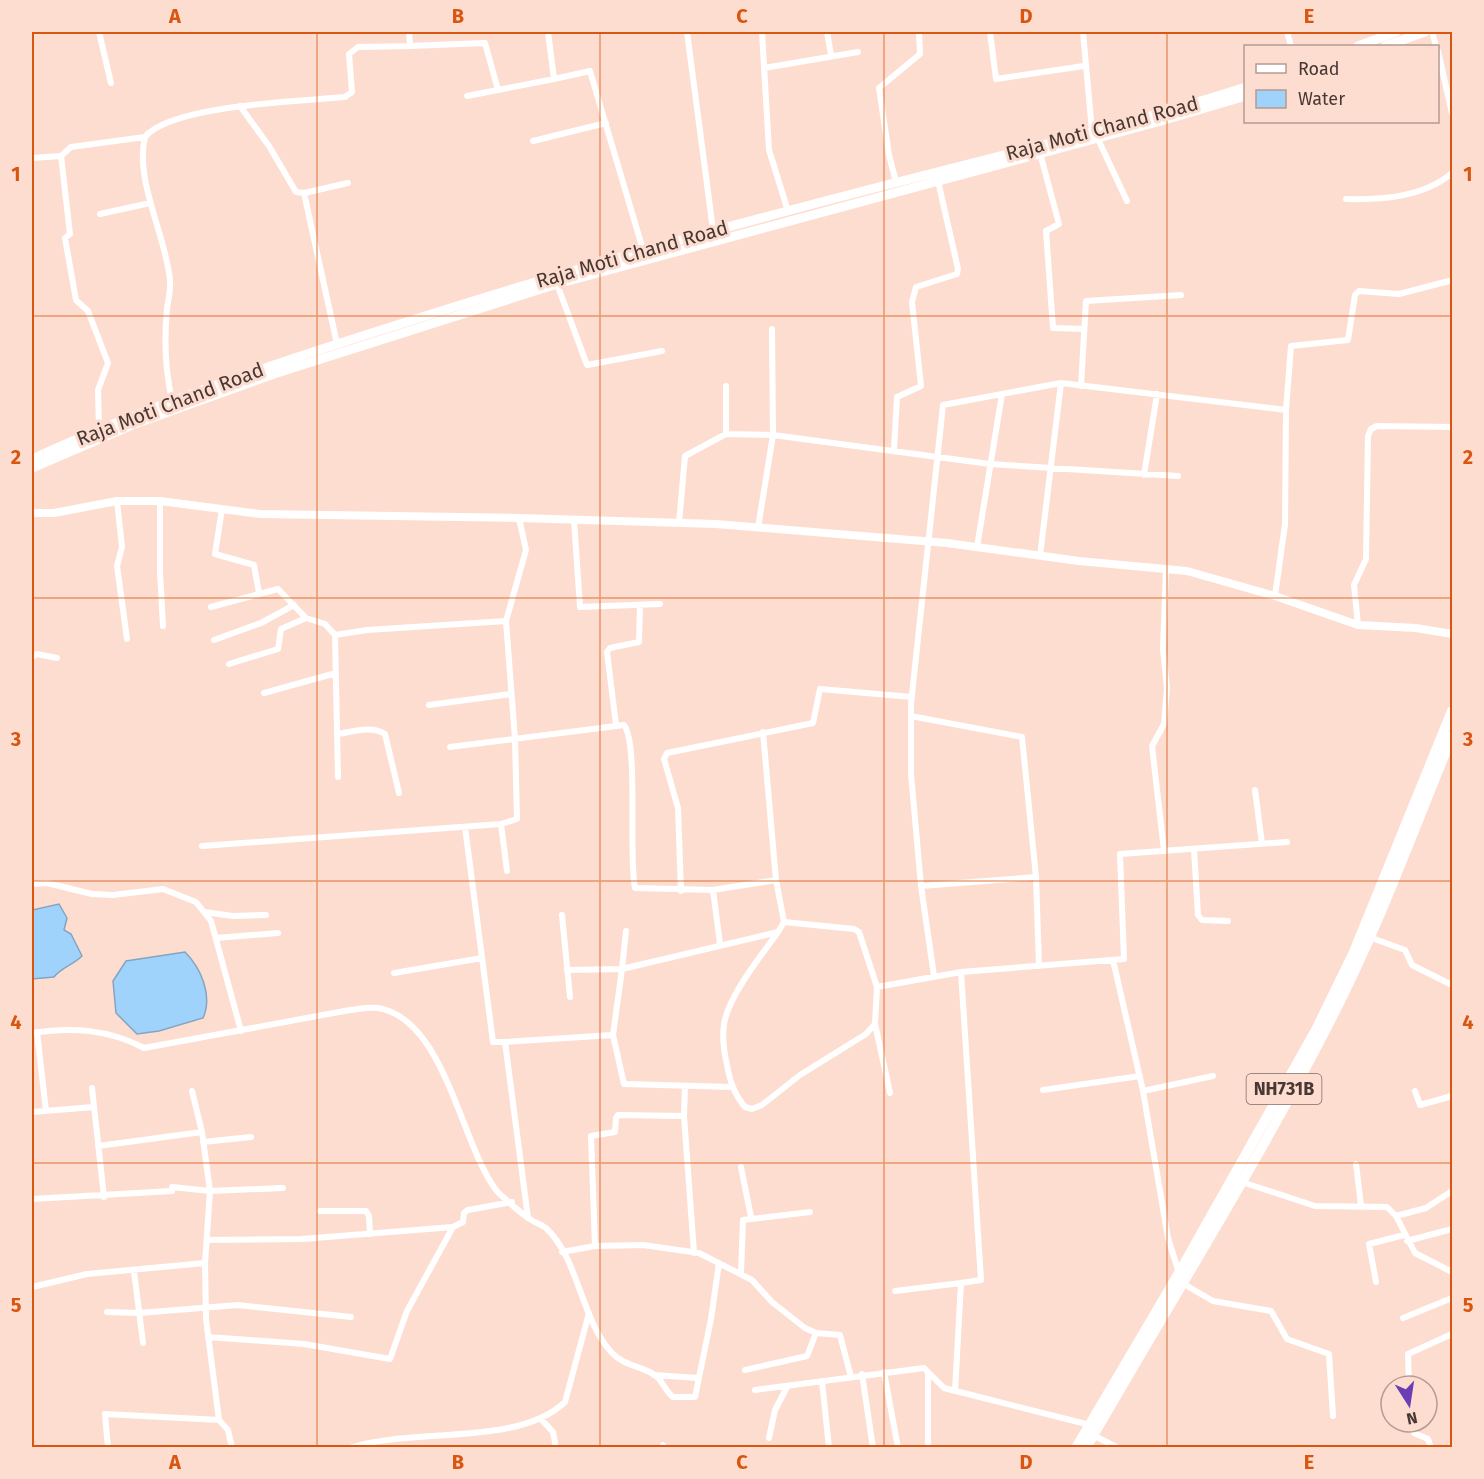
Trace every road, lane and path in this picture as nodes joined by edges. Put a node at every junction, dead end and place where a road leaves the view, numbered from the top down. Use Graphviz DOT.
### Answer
graph roads {
  1 [pos="99,32"];
  2 [pos="408,32"];
  3 [pos="548,32"];
  4 [pos="687,32"];
  5 [pos="762,32"];
  6 [pos="827,32"];
  7 [pos="919,32"];
  8 [pos="990,32"];
  9 [pos="1083,32"];
  10 [pos="1392,32"];
  11 [pos="1425,32"];
  12 [pos="1360,45"];
  13 [pos="1388,45"];
  14 [pos="410,46"];
  15 [pos="858,52"];
  16 [pos="831,55"];
  17 [pos="1439,59"];
  18 [pos="1084,66"];
  19 [pos="764,68"];
  20 [pos="554,79"];
  21 [pos="111,83"];
  22 [pos="1244,87"];
  23 [pos="498,90"];
  24 [pos="467,96"];
  25 [pos="1244,96"];
  26 [pos="240,106"];
  27 [pos="1452,113"];
  28 [pos="606,123"];
  29 [pos="1095,134"];
  30 [pos="145,137"];
  31 [pos="532,141"];
  32 [pos="1040,153"];
  33 [pos="61,156"];
  34 [pos="32,158"];
  35 [pos="1452,173"];
  36 [pos="938,181"];
  37 [pos="348,183"];
  38 [pos="896,183"];
  39 [pos="304,193"];
  40 [pos="1346,199"];
  41 [pos="1127,201"];
  42 [pos="150,203"];
  43 [pos="788,211"];
  44 [pos="100,214"];
  45 [pos="713,231"];
  46 [pos="643,249"];
  47 [pos="646,260"];
  48 [pos="1449,281"];
  49 [pos="557,284"];
  50 [pos="1181,295"];
  51 [pos="772,329"];
  52 [pos="1084,329"];
  53 [pos="337,344"];
  54 [pos="662,351"];
  55 [pos="1061,383"];
  56 [pos="726,386"];
  57 [pos="1081,386"];
  58 [pos="1002,394"];
  59 [pos="1157,394"];
  60 [pos="172,400"];
  61 [pos="1287,410"];
  62 [pos="1452,427"];
  63 [pos="99,428"];
  64 [pos="726,434"];
  65 [pos="773,435"];
  66 [pos="894,450"];
  67 [pos="938,455"];
  68 [pos="32,459"];
  69 [pos="990,464"];
  70 [pos="32,468"];
  71 [pos="1051,469"];
  72 [pos="1144,475"];
  73 [pos="1178,476"];
  74 [pos="117,501"];
  75 [pos="160,501"];
  76 [pos="222,509"];
  77 [pos="32,513"];
  78 [pos="519,518"];
  79 [pos="574,520"];
  80 [pos="680,523"];
  81 [pos="758,528"];
  82 [pos="929,541"];
  83 [pos="977,547"];
  84 [pos="1040,556"];
  85 [pos="1166,569"];
  86 [pos="259,593"];
  87 [pos="1275,596"];
  88 [pos="660,603"];
  89 [pos="294,605"];
  90 [pos="640,605"];
  91 [pos="211,607"];
  92 [pos="306,618"];
  93 [pos="506,621"];
  94 [pos="1358,625"];
  95 [pos="163,626"];
  96 [pos="1452,634"];
  97 [pos="335,635"];
  98 [pos="127,639"];
  99 [pos="214,640"];
  100 [pos="32,657"];
  101 [pos="57,658"];
  102 [pos="229,664"];
  103 [pos="336,673"];
  104 [pos="264,693"];
  105 [pos="511,694"];
  106 [pos="912,696"];
  107 [pos="429,705"];
  108 [pos="1452,711"];
  109 [pos="911,716"];
  110 [pos="616,724"];
  111 [pos="763,732"];
  112 [pos="337,734"];
  113 [pos="1452,736"];
  114 [pos="515,739"];
  115 [pos="450,747"];
  116 [pos="338,777"];
  117 [pos="1255,790"];
  118 [pos="399,793"];
  119 [pos="501,825"];
  120 [pos="465,827"];
  121 [pos="1287,842"];
  122 [pos="1262,844"];
  123 [pos="201,846"];
  124 [pos="1194,849"];
  125 [pos="1164,851"];
  126 [pos="507,871"];
  127 [pos="1036,877"];
  128 [pos="776,880"];
  129 [pos="32,884"];
  130 [pos="921,886"];
  131 [pos="713,890"];
  132 [pos="681,891"];
  133 [pos="203,912"];
  134 [pos="266,915"];
  135 [pos="562,915"];
  136 [pos="1228,921"];
  137 [pos="784,922"];
  138 [pos="626,931"];
  139 [pos="778,932"];
  140 [pos="278,933"];
  141 [pos="1370,937"];
  142 [pos="216,938"];
  143 [pos="720,944"];
  144 [pos="482,958"];
  145 [pos="1113,960"];
  146 [pos="1039,966"];
  147 [pos="622,969"];
  148 [pos="567,970"];
  149 [pos="961,972"];
  150 [pos="394,974"];
  151 [pos="934,975"];
  152 [pos="1452,985"];
  153 [pos="877,987"];
  154 [pos="570,997"];
  155 [pos="875,1024"];
  156 [pos="241,1031"];
  157 [pos="34,1032"];
  158 [pos="614,1035"];
  159 [pos="505,1042"];
  160 [pos="1140,1076"];
  161 [pos="1213,1076"];
  162 [pos="685,1086"];
  163 [pos="732,1087"];
  164 [pos="93,1088"];
  165 [pos="1043,1090"];
  166 [pos="192,1091"];
  167 [pos="1143,1091"];
  168 [pos="1415,1091"];
  169 [pos="890,1093"];
  170 [pos="1452,1096"];
  171 [pos="94,1107"];
  172 [pos="46,1111"];
  173 [pos="32,1112"];
  174 [pos="684,1116"];
  175 [pos="202,1132"];
  176 [pos="251,1137"];
  177 [pos="203,1142"];
  178 [pos="98,1146"];
  179 [pos="1356,1164"];
  180 [pos="741,1167"];
  181 [pos="1242,1182"];
  182 [pos="283,1188"];
  183 [pos="210,1191"];
  184 [pos="1452,1191"];
  185 [pos="104,1197"];
  186 [pos="32,1199"];
  187 [pos="512,1203"];
  188 [pos="1361,1206"];
  189 [pos="320,1211"];
  190 [pos="810,1212"];
  191 [pos="1396,1216"];
  192 [pos="751,1217"];
  193 [pos="528,1218"];
  194 [pos="453,1227"];
  195 [pos="1452,1229"];
  196 [pos="370,1234"];
  197 [pos="1406,1238"];
  198 [pos="207,1240"];
  199 [pos="595,1246"];
  200 [pos="562,1252"];
  201 [pos="694,1253"];
  202 [pos="205,1263"];
  203 [pos="719,1263"];
  204 [pos="134,1271"];
  205 [pos="1452,1272"];
  206 [pos="741,1273"];
  207 [pos="1179,1273"];
  208 [pos="1376,1282"];
  209 [pos="961,1283"];
  210 [pos="1183,1285"];
  211 [pos="32,1287"];
  212 [pos="895,1291"];
  213 [pos="1452,1298"];
  214 [pos="206,1306"];
  215 [pos="108,1312"];
  216 [pos="139,1312"];
  217 [pos="589,1313"];
  218 [pos="351,1317"];
  219 [pos="1403,1318"];
  220 [pos="816,1333"];
  221 [pos="1452,1334"];
  222 [pos="208,1337"];
  223 [pos="143,1343"];
  224 [pos="1131,1362"];
  225 [pos="745,1370"];
  226 [pos="884,1372"];
  227 [pos="928,1372"];
  228 [pos="862,1374"];
  229 [pos="1409,1374"];
  230 [pos="654,1375"];
  231 [pos="698,1377"];
  232 [pos="851,1377"];
  233 [pos="822,1381"];
  234 [pos="787,1387"];
  235 [pos="754,1390"];
  236 [pos="955,1391"];
  237 [pos="1333,1416"];
  238 [pos="541,1419"];
  239 [pos="219,1420"];
  240 [pos="1093,1429"];
  241 [pos="1418,1434"];
  242 [pos="769,1438"];
  243 [pos="382,1440"];
  244 [pos="108,1448"];
  245 [pos="232,1448"];
  246 [pos="350,1448"];
  247 [pos="381,1448"];
  248 [pos="556,1448"];
  249 [pos="829,1448"];
  250 [pos="873,1448"];
  251 [pos="898,1448"];
  252 [pos="928,1448"];
  253 [pos="1076,1448"];
  254 [pos="1086,1448"];
  255 [pos="1118,1448"];
  256 [pos="1431,1448"];
  1 -- 21 [label="street"];
  2 -- 14 [label="street"];
  3 -- 20 [label="street"];
  4 -- 45 [label="street"];
  5 -- 19 [label="street"];
  6 -- 16 [label="street"];
  7 -- 38 [label="street"];
  8 -- 18 [label="street"];
  9 -- 18 [label="street"];
  10 -- 12 [label="main road"];
  11 -- 13 [label="main road"];
  14 -- 23 [label="street"];
  14 -- 26 [label="street"];
  15 -- 16 [label="street"];
  16 -- 19 [label="street"];
  17 -- 27 [label="street"];
  18 -- 29 [label="street"];
  19 -- 43 [label="street"];
  20 -- 23 [label="street"];
  20 -- 28 [label="street"];
  22 -- 29 [label="main road, Raja Moti Chand Road"];
  23 -- 24 [label="street"];
  25 -- 29 [label="main road"];
  26 -- 30 [label="street"];
  26 -- 39 [label="street"];
  28 -- 31 [label="street"];
  28 -- 46 [label="street"];
  29 -- 32 [label="main road"];
  29 -- 38 [label="main road, Raja Moti Chand Road"];
  29 -- 41 [label="street"];
  30 -- 33 [label="street"];
  30 -- 42 [label="street"];
  32 -- 36 [label="main road"];
  32 -- 52 [label="street"];
  33 -- 34 [label="street"];
  33 -- 63 [label="street"];
  35 -- 40 [label="street"];
  36 -- 47 [label="main road"];
  36 -- 66 [label="street"];
  37 -- 39 [label="street"];
  38 -- 43 [label="main road, Raja Moti Chand Road"];
  39 -- 53 [label="street"];
  42 -- 44 [label="street"];
  42 -- 60 [label="street"];
  43 -- 45 [label="main road, Raja Moti Chand Road"];
  45 -- 46 [label="main road, Raja Moti Chand Road"];
  46 -- 47 [label="street"];
  46 -- 53 [label="main road, Raja Moti Chand Road"];
  47 -- 49 [label="main road"];
  48 -- 61 [label="street"];
  49 -- 54 [label="street"];
  49 -- 70 [label="main road"];
  50 -- 52 [label="street"];
  51 -- 65 [label="street"];
  52 -- 57 [label="street"];
  53 -- 60 [label="main road, Raja Moti Chand Road"];
  55 -- 57 [label="street"];
  55 -- 58 [label="street"];
  55 -- 71 [label="street"];
  56 -- 64 [label="street"];
  57 -- 59 [label="street"];
  58 -- 67 [label="street"];
  58 -- 69 [label="street"];
  59 -- 61 [label="street"];
  59 -- 72 [label="street"];
  60 -- 63 [label="main road, Raja Moti Chand Road"];
  61 -- 87 [label="street"];
  62 -- 94 [label="street"];
  63 -- 68 [label="main road, Raja Moti Chand Road"];
  64 -- 65 [label="street"];
  64 -- 80 [label="street"];
  65 -- 66 [label="street"];
  65 -- 81 [label="street"];
  66 -- 67 [label="street"];
  67 -- 69 [label="street"];
  67 -- 82 [label="street"];
  69 -- 71 [label="street"];
  69 -- 83 [label="street"];
  71 -- 72 [label="street"];
  71 -- 84 [label="street"];
  72 -- 73 [label="street"];
  74 -- 75 [label="street"];
  74 -- 77 [label="street"];
  74 -- 98 [label="street"];
  75 -- 76 [label="street"];
  75 -- 95 [label="street"];
  76 -- 78 [label="street"];
  76 -- 86 [label="street"];
  78 -- 79 [label="street"];
  78 -- 93 [label="street"];
  79 -- 80 [label="street"];
  79 -- 90 [label="street"];
  80 -- 81 [label="street"];
  81 -- 82 [label="street"];
  82 -- 83 [label="street"];
  82 -- 106 [label="street"];
  83 -- 84 [label="street"];
  84 -- 85 [label="street"];
  85 -- 87 [label="street"];
  85 -- 125 [label="street"];
  86 -- 89 [label="street"];
  86 -- 91 [label="street"];
  87 -- 94 [label="street"];
  88 -- 90 [label="street"];
  89 -- 92 [label="street"];
  89 -- 99 [label="street"];
  90 -- 110 [label="street"];
  92 -- 97 [label="street"];
  92 -- 102 [label="street"];
  93 -- 97 [label="street"];
  93 -- 105 [label="street"];
  94 -- 96 [label="street"];
  97 -- 103 [label="street"];
  100 -- 101 [label="street"];
  103 -- 104 [label="street"];
  103 -- 112 [label="street"];
  105 -- 107 [label="street"];
  105 -- 114 [label="street"];
  106 -- 109 [label="street"];
  106 -- 111 [label="street"];
  108 -- 207 [label="highway, NH731B"];
  109 -- 127 [label="street"];
  109 -- 130 [label="street"];
  110 -- 114 [label="street"];
  110 -- 132 [label="street"];
  111 -- 128 [label="street"];
  111 -- 132 [label="street"];
  112 -- 116 [label="street"];
  112 -- 118 [label="street"];
  113 -- 141 [label="highway, NH731B"];
  114 -- 115 [label="street"];
  114 -- 119 [label="street"];
  117 -- 122 [label="street"];
  119 -- 120 [label="street"];
  119 -- 126 [label="street"];
  120 -- 123 [label="street"];
  120 -- 144 [label="street"];
  121 -- 122 [label="street"];
  122 -- 124 [label="street"];
  124 -- 125 [label="street"];
  124 -- 136 [label="street"];
  125 -- 145 [label="street"];
  127 -- 130 [label="street"];
  127 -- 146 [label="street"];
  128 -- 131 [label="street"];
  128 -- 137 [label="street"];
  129 -- 133 [label="street"];
  130 -- 151 [label="street"];
  131 -- 132 [label="street"];
  131 -- 143 [label="street"];
  133 -- 134 [label="street"];
  133 -- 142 [label="street"];
  135 -- 148 [label="street"];
  137 -- 139 [label="street"];
  137 -- 153 [label="street"];
  138 -- 147 [label="street"];
  139 -- 143 [label="street"];
  139 -- 163 [label="street"];
  140 -- 142 [label="street"];
  141 -- 152 [label="street"];
  141 -- 181 [label="highway, NH731B"];
  142 -- 156 [label="street"];
  143 -- 147 [label="street"];
  144 -- 150 [label="street"];
  144 -- 159 [label="street"];
  145 -- 146 [label="street"];
  145 -- 160 [label="street"];
  146 -- 149 [label="street"];
  147 -- 148 [label="street"];
  147 -- 158 [label="street"];
  148 -- 154 [label="street"];
  149 -- 151 [label="street"];
  149 -- 209 [label="street"];
  151 -- 153 [label="street"];
  153 -- 155 [label="street"];
  155 -- 163 [label="street"];
  155 -- 169 [label="street"];
  156 -- 157 [label="street"];
  156 -- 187 [label="street"];
  157 -- 172 [label="street"];
  158 -- 159 [label="street"];
  158 -- 162 [label="street"];
  159 -- 193 [label="street"];
  160 -- 165 [label="street"];
  160 -- 167 [label="street"];
  161 -- 167 [label="street"];
  162 -- 163 [label="street"];
  162 -- 174 [label="street"];
  164 -- 171 [label="street"];
  166 -- 175 [label="street"];
  167 -- 207 [label="street"];
  168 -- 170 [label="street"];
  171 -- 172 [label="street"];
  171 -- 178 [label="street"];
  172 -- 173 [label="street"];
  174 -- 199 [label="street"];
  174 -- 201 [label="street"];
  175 -- 177 [label="street"];
  175 -- 178 [label="street"];
  176 -- 177 [label="street"];
  177 -- 183 [label="street"];
  178 -- 185 [label="street"];
  179 -- 188 [label="street"];
  180 -- 192 [label="street"];
  181 -- 188 [label="street"];
  181 -- 210 [label="highway, NH731B"];
  182 -- 183 [label="street"];
  183 -- 185 [label="street"];
  183 -- 198 [label="street"];
  184 -- 191 [label="street"];
  185 -- 186 [label="street"];
  187 -- 193 [label="street"];
  187 -- 194 [label="street"];
  188 -- 191 [label="street"];
  189 -- 196 [label="street"];
  190 -- 192 [label="street"];
  191 -- 197 [label="street"];
  192 -- 206 [label="street"];
  193 -- 200 [label="street"];
  194 -- 196 [label="street"];
  194 -- 222 [label="street"];
  195 -- 197 [label="street"];
  196 -- 198 [label="street"];
  197 -- 205 [label="street"];
  197 -- 208 [label="street"];
  198 -- 202 [label="street"];
  199 -- 200 [label="street"];
  199 -- 201 [label="street"];
  200 -- 217 [label="street"];
  201 -- 203 [label="street"];
  202 -- 204 [label="street"];
  202 -- 214 [label="street"];
  203 -- 206 [label="street"];
  203 -- 231 [label="street"];
  204 -- 211 [label="street"];
  204 -- 216 [label="street"];
  206 -- 220 [label="street"];
  207 -- 210 [label="street"];
  207 -- 224 [label="highway, NH731B"];
  209 -- 212 [label="street"];
  209 -- 236 [label="street"];
  210 -- 224 [label="highway, NH731B"];
  210 -- 237 [label="street"];
  213 -- 219 [label="street"];
  214 -- 216 [label="street"];
  214 -- 218 [label="street"];
  214 -- 222 [label="street"];
  215 -- 216 [label="street"];
  216 -- 223 [label="street"];
  217 -- 230 [label="street"];
  217 -- 238 [label="street"];
  220 -- 225 [label="street"];
  220 -- 232 [label="street"];
  221 -- 229 [label="street"];
  222 -- 239 [label="street"];
  224 -- 240 [label="highway, NH731B"];
  226 -- 227 [label="street"];
  226 -- 228 [label="street"];
  226 -- 251 [label="street"];
  227 -- 236 [label="street"];
  227 -- 252 [label="street"];
  228 -- 232 [label="street"];
  228 -- 250 [label="street"];
  230 -- 231 [label="street"];
  230 -- 231 [label="street"];
  232 -- 233 [label="street"];
  233 -- 234 [label="street"];
  233 -- 249 [label="street"];
  234 -- 235 [label="street"];
  234 -- 242 [label="street"];
  236 -- 240 [label="street"];
  238 -- 243 [label="street"];
  238 -- 248 [label="street"];
  239 -- 244 [label="street"];
  239 -- 245 [label="street"];
  240 -- 253 [label="highway, NH731B"];
  240 -- 254 [label="highway, NH731B"];
  240 -- 255 [label="street"];
  241 -- 256 [label="street"];
  243 -- 246 [label="street"];
  243 -- 247 [label="street"];
}
